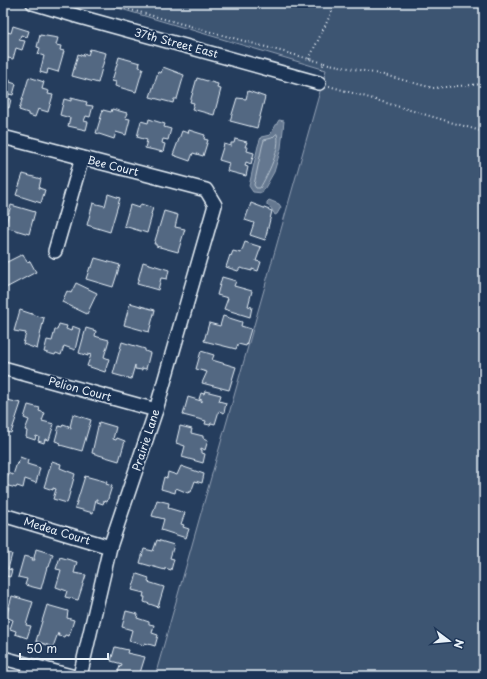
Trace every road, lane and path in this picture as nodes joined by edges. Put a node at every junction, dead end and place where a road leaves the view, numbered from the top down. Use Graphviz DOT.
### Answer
graph roads {
  1 [pos="33,3"];
  2 [pos="106,3"];
  3 [pos="336,3"];
  4 [pos="309,58"];
  5 [pos="324,62"];
  6 [pos="319,77"];
  7 [pos="484,84"];
  8 [pos="484,132"];
  9 [pos="3,137"];
  10 [pos="82,158"];
  11 [pos="215,205"];
  12 [pos="55,251"];
  13 [pos="3,368"];
  14 [pos="156,410"];
  15 [pos="3,515"];
  16 [pos="110,547"];
  17 [pos="3,658"];
  18 [pos="71,676"];
  19 [pos="80,676"];
  1 -- 6 [label="street, 37th Street East"];
  2 -- 4 [label="path"];
  3 -- 4 [label="path"];
  4 -- 5 [label="path"];
  5 -- 6 [label="path"];
  5 -- 7 [label="path"];
  6 -- 8 [label="path"];
  9 -- 10 [label="street, Bee Court"];
  10 -- 11 [label="street, Bee Court"];
  10 -- 12 [label="street"];
  11 -- 14 [label="street, Prairie Lane"];
  13 -- 14 [label="street, Pelion Court"];
  14 -- 16 [label="street, Prairie Lane"];
  15 -- 16 [label="street, Medea Court"];
  16 -- 19 [label="street, Prairie Lane"];
  17 -- 18 [label="street"];
}
